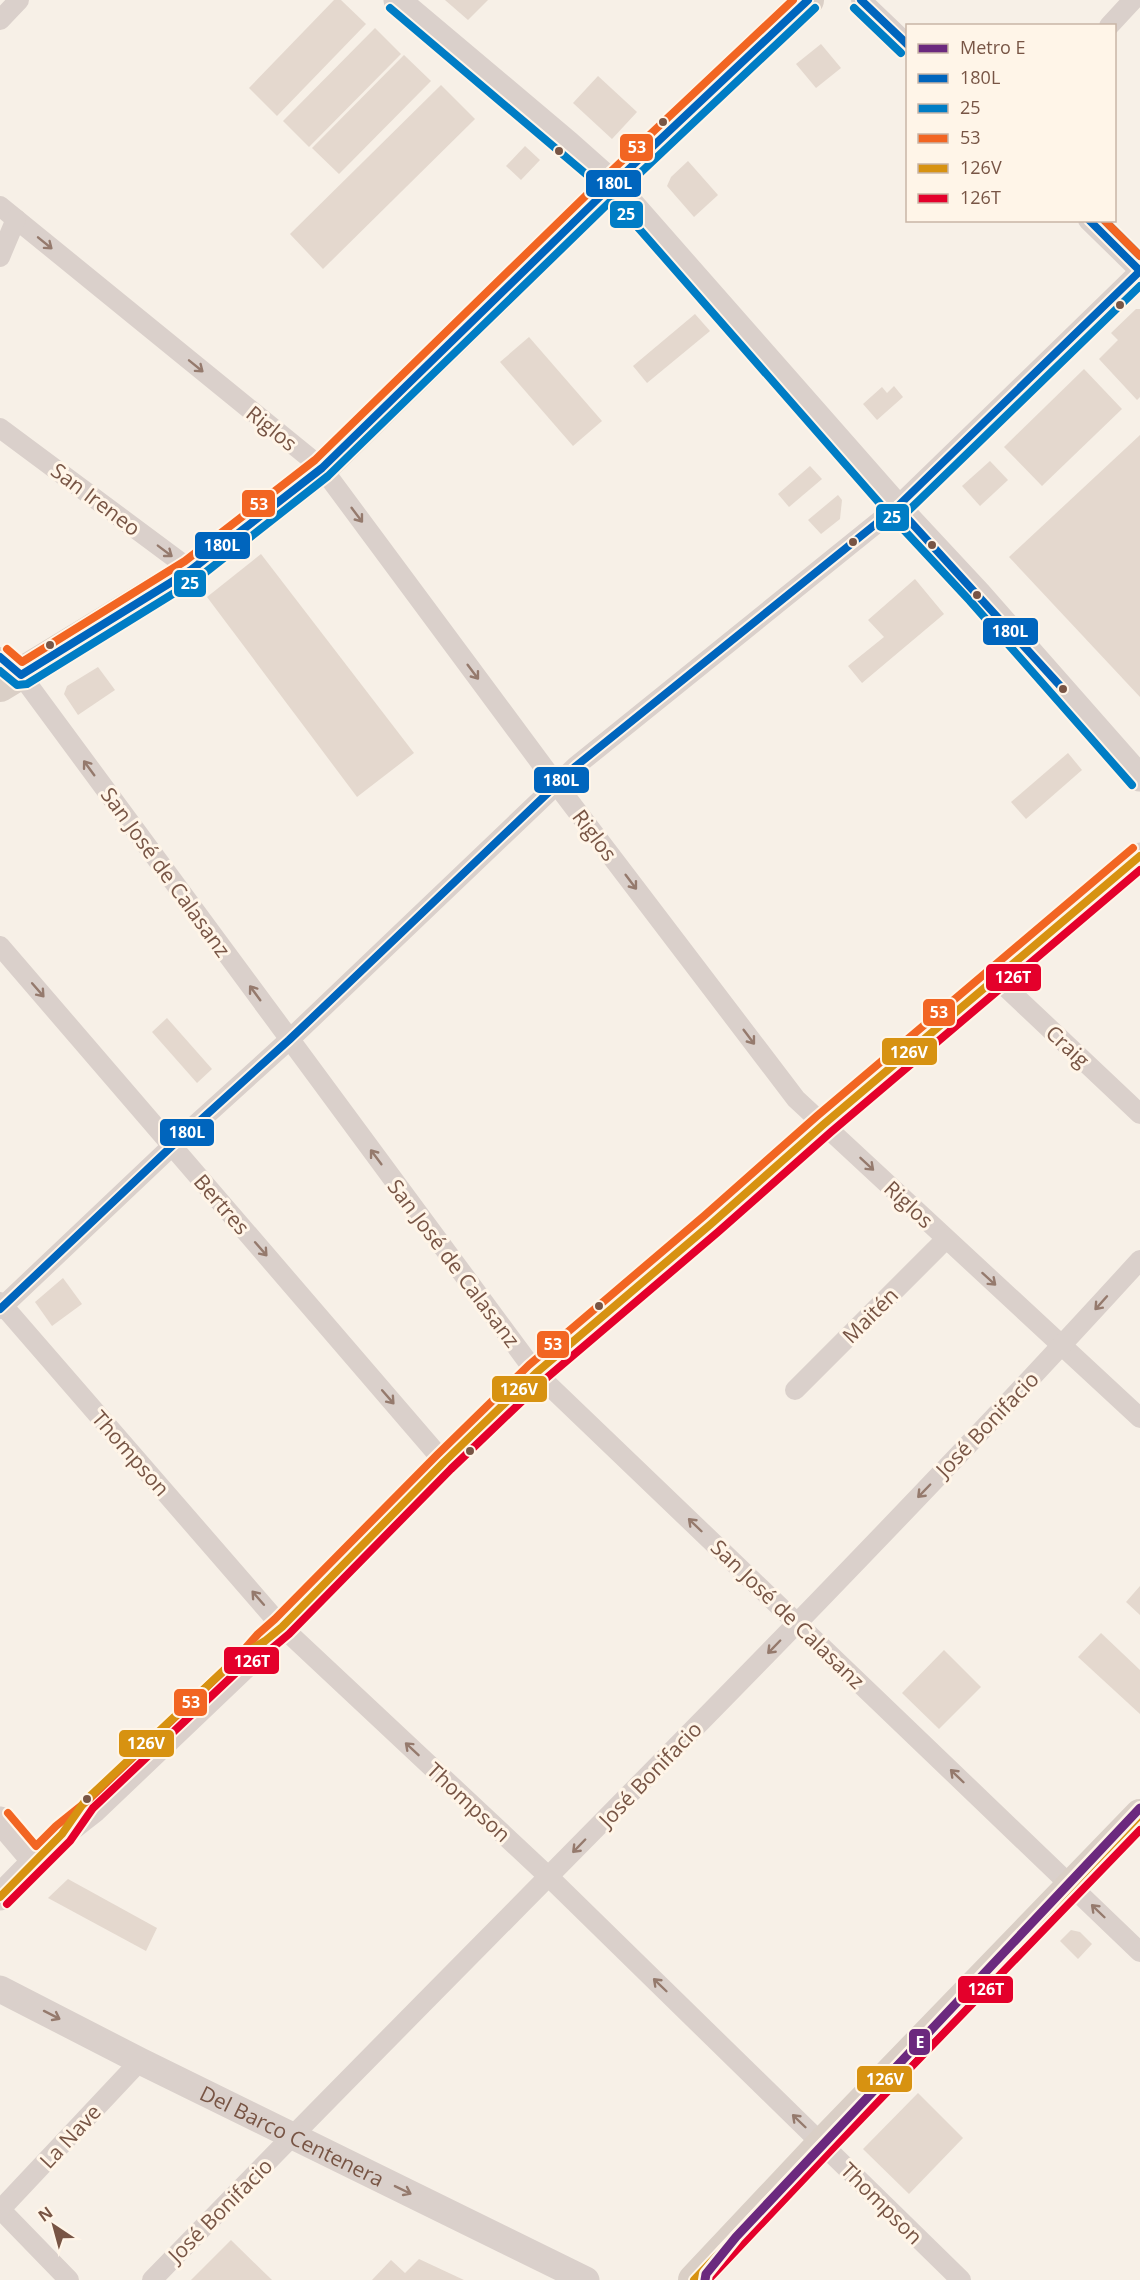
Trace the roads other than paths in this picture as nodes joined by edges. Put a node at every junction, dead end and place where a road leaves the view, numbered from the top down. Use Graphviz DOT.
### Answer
graph roads {
  1 [pos="19,0"];
  2 [pos="397,0"];
  3 [pos="808,0"];
  4 [pos="861,0"];
  5 [pos="1133,0"];
  6 [pos="0,20"];
  7 [pos="1111,24"];
  8 [pos="906,43"];
  9 [pos="613,184"];
  10 [pos="0,206"];
  11 [pos="16,219"];
  12 [pos="1090,222"];
  13 [pos="0,256"];
  14 [pos="1140,271"];
  15 [pos="0,428"];
  16 [pos="322,468"];
  17 [pos="897,507"];
  18 [pos="191,570"];
  19 [pos="7,673"];
  20 [pos="1140,778"];
  21 [pos="557,785"];
  22 [pos="1140,856"];
  23 [pos="0,946"];
  24 [pos="996,978"];
  25 [pos="289,1040"];
  26 [pos="1140,1114"];
  27 [pos="824,1124"];
  28 [pos="172,1146"];
  29 [pos="946,1239"];
  30 [pos="1140,1260"];
  31 [pos="1,1306"];
  32 [pos="1062,1345"];
  33 [pos="536,1373"];
  34 [pos="795,1390"];
  35 [pos="1140,1418"];
  36 [pos="444,1462"];
  37 [pos="797,1624"];
  38 [pos="274,1634"];
  39 [pos="1140,1815"];
  40 [pos="0,1820"];
  41 [pos="35,1861"];
  42 [pos="549,1877"];
  43 [pos="1072,1885"];
  44 [pos="0,1897"];
  45 [pos="1140,1952"];
  46 [pos="0,1989"];
  47 [pos="141,2061"];
  48 [pos="294,2136"];
  49 [pos="822,2144"];
  50 [pos="0,2210"];
  51 [pos="69,2280"];
  52 [pos="152,2280"];
  53 [pos="586,2280"];
  54 [pos="694,2280"];
  55 [pos="961,2280"];
  1 -- 6 [label="street"];
  2 -- 9 [label="main road"];
  3 -- 9 [label="main road"];
  4 -- 8 [label="street"];
  5 -- 7 [label="street"];
  9 -- 16 [label="main road"];
  9 -- 17 [label="main road"];
  10 -- 11 [label="street, Riglos"];
  11 -- 13 [label="street"];
  11 -- 16 [label="street, Riglos, one-way"];
  12 -- 14 [label="street"];
  14 -- 17 [label="street"];
  15 -- 18 [label="street, San Ireneo, one-way"];
  16 -- 18 [label="main road"];
  16 -- 21 [label="street, Riglos, one-way"];
  17 -- 20 [label="main road"];
  17 -- 21 [label="street"];
  18 -- 19 [label="main road"];
  25 -- 19 [label="street, San José de Calasanz, one-way"];
  21 -- 25 [label="street"];
  21 -- 27 [label="street, Riglos, one-way"];
  22 -- 24 [label="main road"];
  23 -- 28 [label="street, Bertres, one-way"];
  24 -- 26 [label="street, Craig"];
  24 -- 27 [label="main road"];
  25 -- 28 [label="street"];
  33 -- 25 [label="street, San José de Calasanz, one-way"];
  27 -- 29 [label="street, Riglos, one-way"];
  27 -- 33 [label="main road"];
  28 -- 31 [label="street"];
  28 -- 36 [label="street, Bertres, one-way"];
  29 -- 32 [label="street, Riglos, one-way"];
  29 -- 34 [label="street, Maitén"];
  30 -- 32 [label="street, José Bonifacio, one-way"];
  38 -- 31 [label="street, Thompson, one-way"];
  32 -- 35 [label="street, Riglos"];
  32 -- 37 [label="street, José Bonifacio, one-way"];
  33 -- 36 [label="main road"];
  37 -- 33 [label="street, San José de Calasanz, one-way"];
  36 -- 38 [label="main road"];
  37 -- 42 [label="street, José Bonifacio, one-way"];
  43 -- 37 [label="street, San José de Calasanz, one-way"];
  38 -- 41 [label="main road"];
  42 -- 38 [label="street, Thompson, one-way"];
  39 -- 43 [label="main road"];
  40 -- 41 [label="main road"];
  41 -- 44 [label="main road"];
  42 -- 48 [label="street, José Bonifacio"];
  49 -- 42 [label="street, Thompson, one-way"];
  45 -- 43 [label="street, San José de Calasanz, one-way"];
  43 -- 49 [label="main road"];
  46 -- 47 [label="main road, Del Barco Centenera, one-way"];
  47 -- 48 [label="main road, Del Barco Centenera"];
  47 -- 50 [label="street, La Nave"];
  48 -- 52 [label="street, José Bonifacio"];
  48 -- 53 [label="main road, Del Barco Centenera, one-way"];
  49 -- 54 [label="main road"];
  49 -- 55 [label="street, Thompson"];
  50 -- 51 [label="street"];
}
